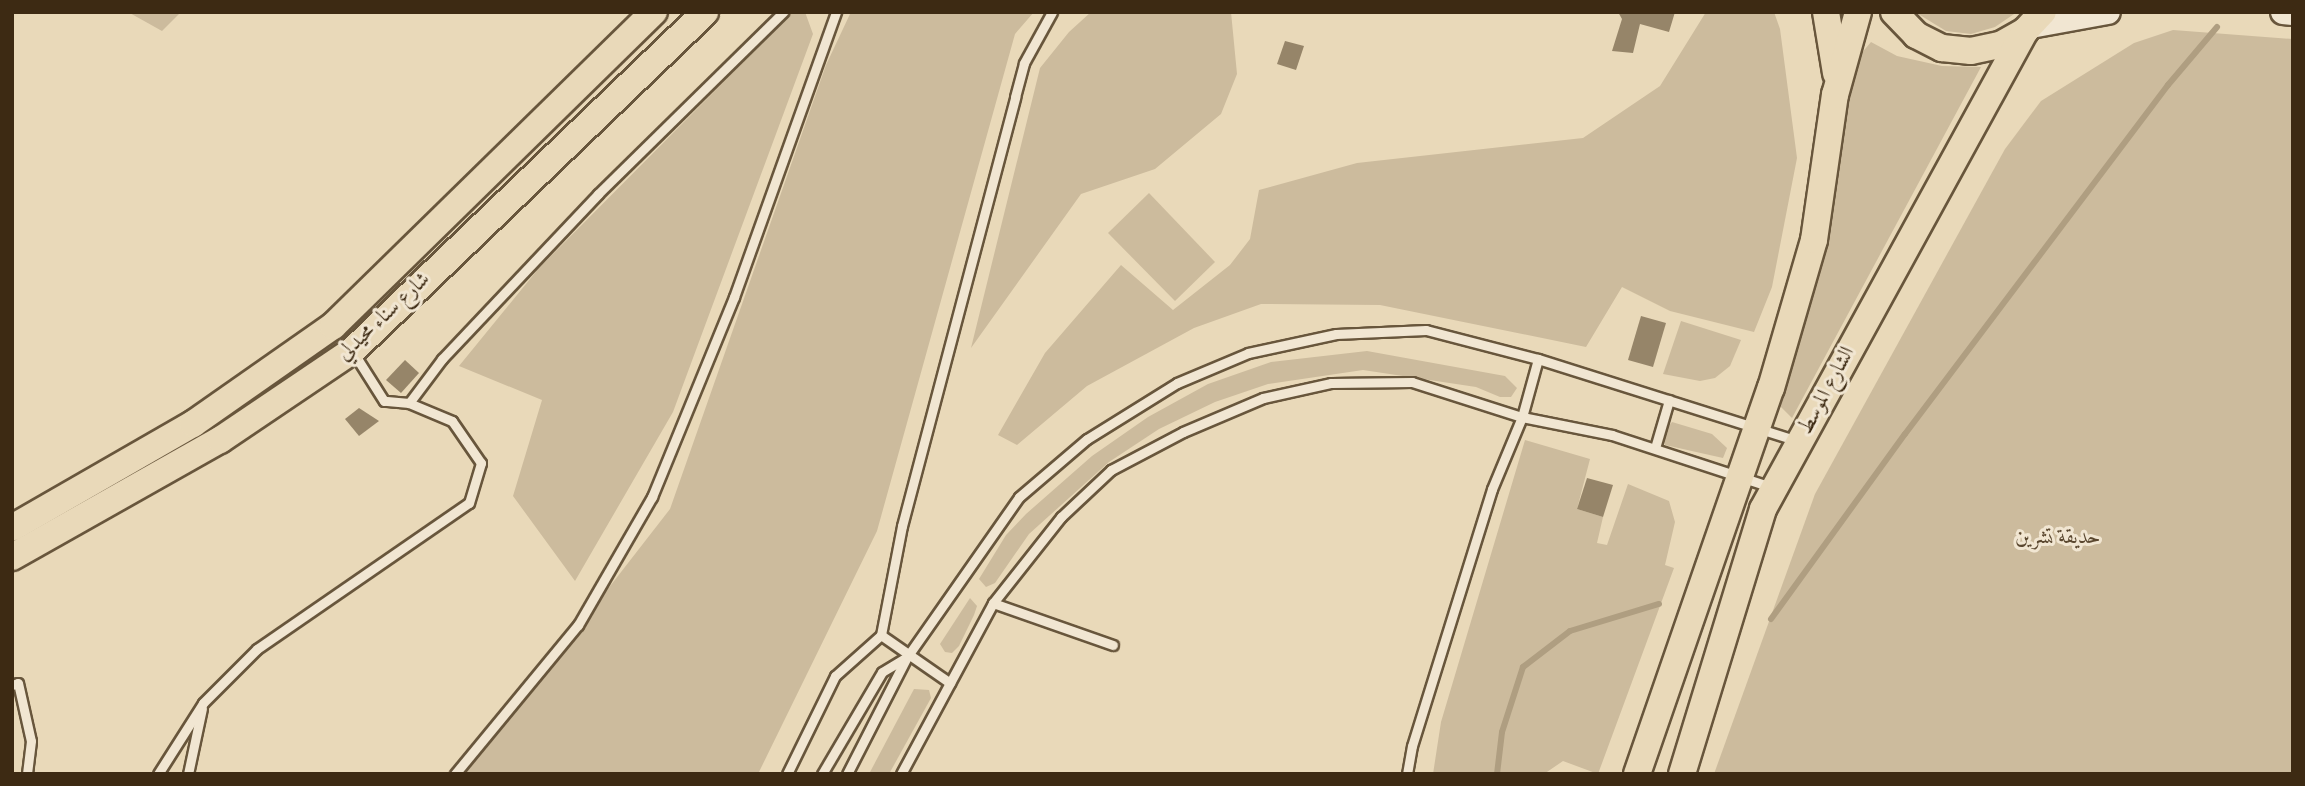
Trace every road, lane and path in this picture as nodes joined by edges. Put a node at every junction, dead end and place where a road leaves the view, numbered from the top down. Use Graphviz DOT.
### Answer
graph roads {
  1 [pos="654,12"];
  2 [pos="705,12"];
  3 [pos="783,12"];
  4 [pos="835,12"];
  5 [pos="1052,12"];
  6 [pos="1826,12"];
  7 [pos="1858,12"];
  8 [pos="1878,12"];
  9 [pos="1894,12"];
  10 [pos="2108,12"];
  11 [pos="2283,12"];
  12 [pos="2293,13"];
  13 [pos="2033,23"];
  14 [pos="1916,35"];
  15 [pos="1835,95"];
  16 [pos="352,351"];
  17 [pos="1538,359"];
  18 [pos="1670,400"];
  19 [pos="409,403"];
  20 [pos="1522,417"];
  21 [pos="1754,427"];
  22 [pos="1800,442"];
  23 [pos="1655,449"];
  24 [pos="1737,475"];
  25 [pos="1775,488"];
  26 [pos="12,528"];
  27 [pos="12,557"];
  28 [pos="993,603"];
  29 [pos="881,635"];
  30 [pos="1113,645"];
  31 [pos="907,657"];
  32 [pos="950,683"];
  33 [pos="12,685"];
  34 [pos="203,703"];
  35 [pos="27,774"];
  36 [pos="158,774"];
  37 [pos="188,774"];
  38 [pos="455,774"];
  39 [pos="787,774"];
  40 [pos="822,774"];
  41 [pos="847,774"];
  42 [pos="901,774"];
  43 [pos="1407,774"];
  44 [pos="1637,774"];
  45 [pos="1682,774"];
  1 -- 26 [label="main road, شارع سناء محيدلي"];
  2 -- 16 [label="main road, شارع سناء محيدلي"];
  3 -- 19 [label="lane"];
  4 -- 38 [label="lane"];
  5 -- 29 [label="lane"];
  6 -- 15 [label="main road"];
  7 -- 15 [label="main road"];
  8 -- 14 [label="main road"];
  9 -- 14 [label="main road"];
  10 -- 13 [label="main road"];
  11 -- 12 [label="main road"];
  13 -- 14 [label="main road"];
  13 -- 22 [label="main road, الشارع الموسط"];
  15 -- 21 [label="main road"];
  16 -- 19 [label="lane"];
  16 -- 27 [label="main road, شارع سناء محيدلي"];
  17 -- 18 [label="lane"];
  17 -- 20 [label="lane"];
  17 -- 31 [label="lane"];
  18 -- 21 [label="lane"];
  18 -- 23 [label="lane"];
  19 -- 34 [label="lane"];
  20 -- 23 [label="lane"];
  20 -- 28 [label="lane"];
  20 -- 43 [label="lane"];
  21 -- 22 [label="lane"];
  21 -- 24 [label="main road"];
  22 -- 25 [label="main road, الشارع الموسط"];
  23 -- 24 [label="lane"];
  24 -- 25 [label="lane"];
  24 -- 44 [label="main road"];
  25 -- 45 [label="main road, الشارع الموسط"];
  28 -- 30 [label="lane"];
  28 -- 32 [label="lane"];
  29 -- 31 [label="lane"];
  29 -- 39 [label="lane"];
  31 -- 32 [label="lane"];
  31 -- 40 [label="lane"];
  31 -- 41 [label="lane"];
  32 -- 42 [label="lane"];
  33 -- 35 [label="lane"];
  34 -- 36 [label="lane"];
  34 -- 37 [label="lane"];
}
